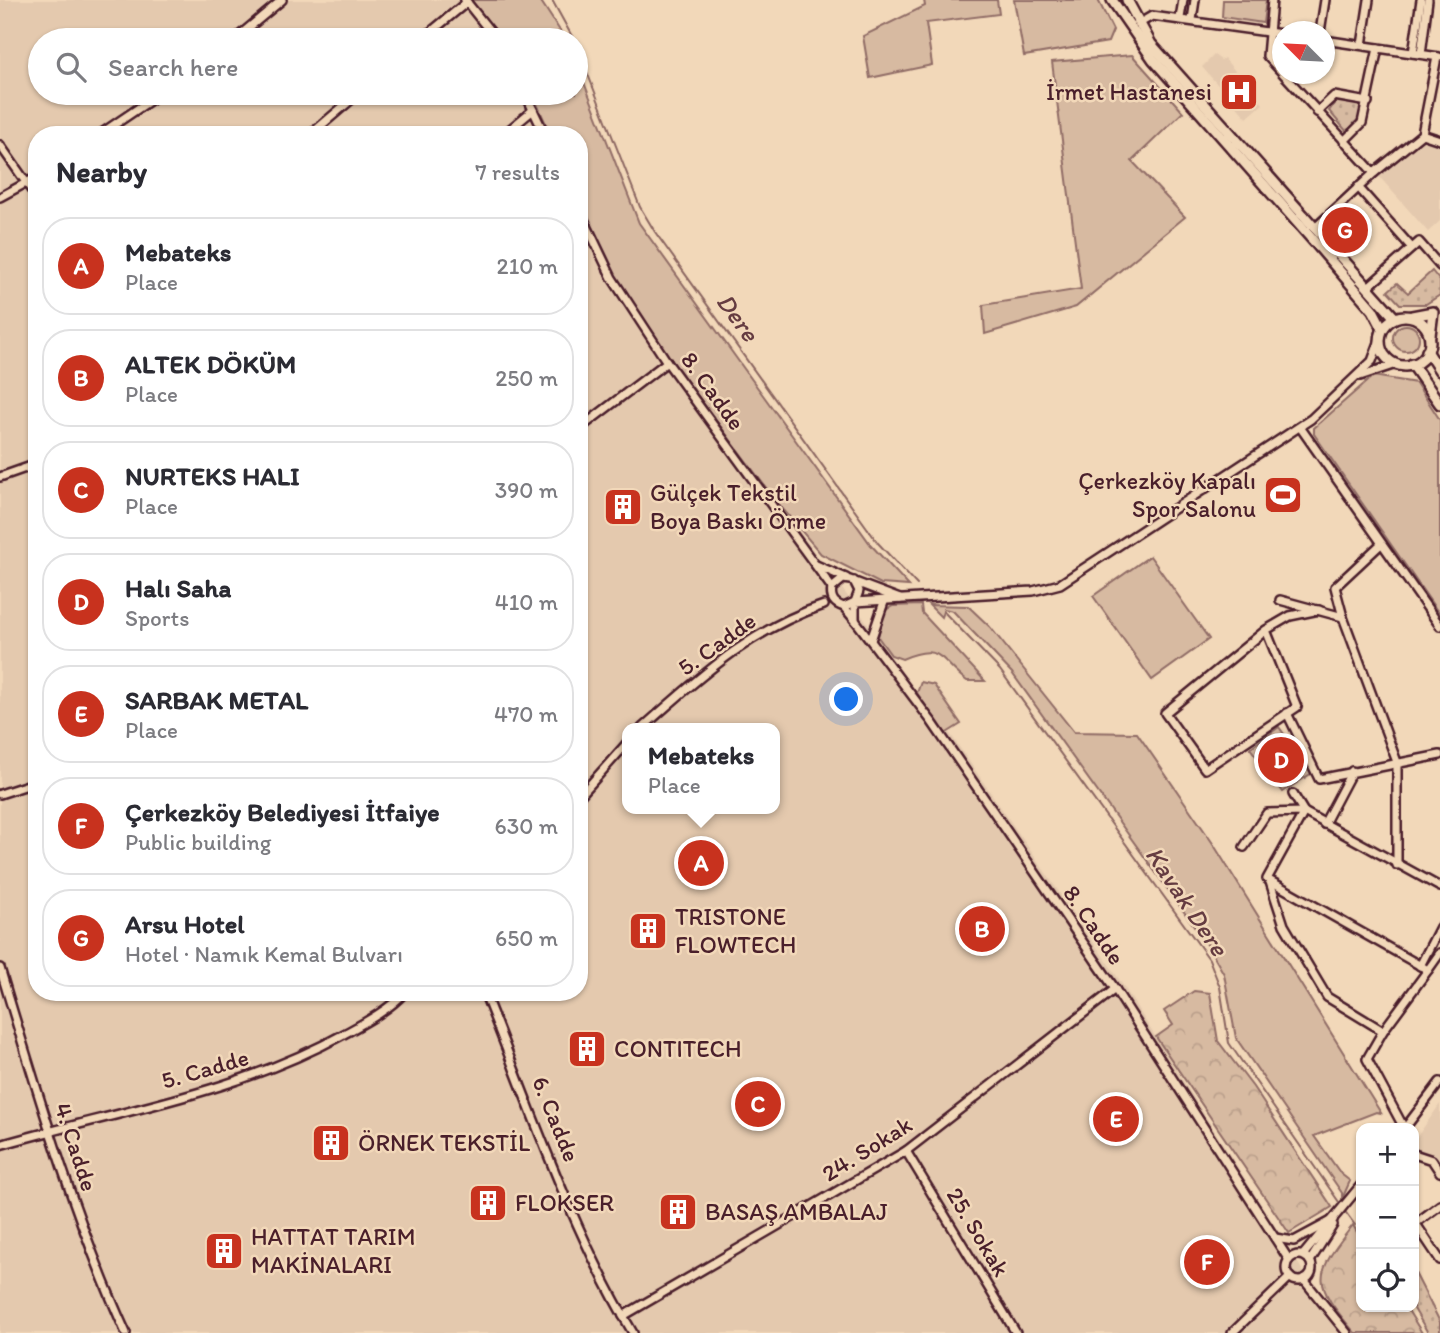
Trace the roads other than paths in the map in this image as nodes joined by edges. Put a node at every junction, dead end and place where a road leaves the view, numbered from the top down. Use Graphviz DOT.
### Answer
graph roads {
  1 [pos="282,0"];
  2 [pos="1112,0"];
  3 [pos="1127,0"];
  4 [pos="1183,0"];
  5 [pos="1195,0"];
  6 [pos="1272,0"];
  7 [pos="1325,0"];
  8 [pos="1369,0"];
  9 [pos="1421,0"];
  10 [pos="1428,0"];
  11 [pos="466,1"];
  12 [pos="1181,19"];
  13 [pos="1192,20"];
  14 [pos="1322,21"];
  15 [pos="1140,23"];
  16 [pos="248,28"];
  17 [pos="435,28"];
  18 [pos="487,28"];
  19 [pos="1130,30"];
  20 [pos="1267,32"];
  21 [pos="1272,33"];
  22 [pos="1335,41"];
  23 [pos="1362,45"];
  24 [pos="1378,48"];
  25 [pos="1417,54"];
  26 [pos="1438,57"];
  27 [pos="1368,102"];
  28 [pos="143,105"];
  29 [pos="345,105"];
  30 [pos="530,105"];
  31 [pos="533,110"];
  32 [pos="1317,113"];
  33 [pos="112,126"];
  34 [pos="320,126"];
  35 [pos="514,126"];
  36 [pos="541,126"];
  37 [pos="1422,134"];
  38 [pos="1440,140"];
  39 [pos="1345,141"];
  40 [pos="0,145"];
  41 [pos="1374,173"];
  42 [pos="27,184"];
  43 [pos="1358,187"];
  44 [pos="0,197"];
  45 [pos="588,228"];
  46 [pos="1315,228"];
  47 [pos="1412,248"];
  48 [pos="1437,256"];
  49 [pos="1440,266"];
  50 [pos="1368,287"];
  51 [pos="1437,310"];
  52 [pos="1410,316"];
  53 [pos="1395,318"];
  54 [pos="1382,333"];
  55 [pos="1430,337"];
  56 [pos="1427,351"];
  57 [pos="667,362"];
  58 [pos="1396,364"];
  59 [pos="1412,364"];
  60 [pos="1440,371"];
  61 [pos="1357,378"];
  62 [pos="1440,404"];
  63 [pos="588,422"];
  64 [pos="1300,427"];
  65 [pos="28,467"];
  66 [pos="0,477"];
  67 [pos="1381,544"];
  68 [pos="815,564"];
  69 [pos="850,580"];
  70 [pos="831,592"];
  71 [pos="904,600"];
  72 [pos="1280,600"];
  73 [pos="855,602"];
  74 [pos="884,602"];
  75 [pos="824,605"];
  76 [pos="841,606"];
  77 [pos="1319,610"];
  78 [pos="1343,617"];
  79 [pos="855,620"];
  80 [pos="1440,627"];
  81 [pos="1266,630"];
  82 [pos="871,640"];
  83 [pos="1287,713"];
  84 [pos="648,723"];
  85 [pos="622,749"];
  86 [pos="1440,755"];
  87 [pos="1397,762"];
  88 [pos="1352,771"];
  89 [pos="28,785"];
  90 [pos="588,787"];
  91 [pos="0,794"];
  92 [pos="1293,794"];
  93 [pos="1304,812"];
  94 [pos="1324,824"];
  95 [pos="1244,847"];
  96 [pos="1397,865"];
  97 [pos="1270,881"];
  98 [pos="1440,887"];
  99 [pos="1440,927"];
  100 [pos="1440,953"];
  101 [pos="1420,966"];
  102 [pos="0,968"];
  103 [pos="1428,970"];
  104 [pos="1115,989"];
  105 [pos="392,1001"];
  106 [pos="488,1001"];
  107 [pos="1384,1031"];
  108 [pos="1440,1082"];
  109 [pos="1402,1123"];
  110 [pos="1409,1123"];
  111 [pos="50,1130"];
  112 [pos="0,1145"];
  113 [pos="906,1151"];
  114 [pos="1419,1156"];
  115 [pos="1436,1161"];
  116 [pos="1440,1172"];
  117 [pos="1360,1186"];
  118 [pos="1440,1205"];
  119 [pos="1336,1218"];
  120 [pos="1419,1219"];
  121 [pos="1419,1228"];
  122 [pos="1275,1238"];
  123 [pos="1303,1255"];
  124 [pos="1289,1260"];
  125 [pos="1440,1260"];
  126 [pos="1310,1261"];
  127 [pos="1290,1277"];
  128 [pos="1304,1280"];
  129 [pos="623,1316"];
  130 [pos="126,1333"];
  131 [pos="633,1333"];
  132 [pos="1016,1333"];
  133 [pos="1232,1333"];
  134 [pos="1347,1333"];
  1 -- 16 [label="street"];
  2 -- 19 [label="main road"];
  3 -- 15 [label="main road"];
  4 -- 12 [label="street"];
  5 -- 13 [label="street"];
  6 -- 20 [label="street"];
  7 -- 14 [label="street"];
  8 -- 23 [label="street"];
  9 -- 25 [label="street"];
  10 -- 25 [label="street"];
  11 -- 17 [label="street"];
  11 -- 18 [label="street"];
  12 -- 13 [label="street"];
  12 -- 15 [label="street"];
  13 -- 20 [label="street"];
  15 -- 19 [label="main road"];
  15 -- 46 [label="main road"];
  19 -- 54 [label="main road"];
  20 -- 21 [label="street"];
  20 -- 32 [label="street"];
  22 -- 23 [label="street"];
  23 -- 24 [label="street"];
  24 -- 25 [label="street"];
  24 -- 27 [label="street"];
  25 -- 26 [label="street"];
  26 -- 37 [label="street"];
  27 -- 32 [label="street"];
  27 -- 39 [label="street"];
  28 -- 33 [label="street"];
  29 -- 34 [label="street"];
  30 -- 31 [label="street"];
  31 -- 35 [label="street"];
  31 -- 36 [label="street"];
  32 -- 39 [label="street"];
  37 -- 38 [label="street"];
  37 -- 41 [label="street"];
  39 -- 41 [label="street"];
  40 -- 42 [label="street"];
  41 -- 43 [label="street"];
  42 -- 44 [label="street"];
  43 -- 46 [label="street"];
  43 -- 47 [label="street"];
  45 -- 57 [label="street, 8. Cadde"];
  46 -- 50 [label="main road"];
  47 -- 48 [label="street"];
  47 -- 50 [label="street"];
  48 -- 49 [label="street"];
  50 -- 53 [label="main road"];
  51 -- 52 [label="main road"];
  51 -- 55 [label="main road"];
  52 -- 53 [label="main road"];
  52 -- 55 [label="main road"];
  53 -- 54 [label="main road"];
  54 -- 58 [label="main road"];
  54 -- 61 [label="street"];
  55 -- 56 [label="main road"];
  56 -- 59 [label="main road"];
  56 -- 60 [label="main road"];
  57 -- 63 [label="street"];
  57 -- 68 [label="street, 8. Cadde"];
  58 -- 59 [label="main road"];
  58 -- 61 [label="street"];
  59 -- 62 [label="main road"];
  61 -- 64 [label="street"];
  64 -- 67 [label="street"];
  64 -- 71 [label="street"];
  65 -- 66 [label="street"];
  67 -- 78 [label="street"];
  67 -- 80 [label="street"];
  68 -- 69 [label="street"];
  68 -- 70 [label="street, 8. Cadde"];
  69 -- 70 [label="street"];
  69 -- 71 [label="street"];
  69 -- 73 [label="street"];
  70 -- 75 [label="street"];
  70 -- 76 [label="street"];
  71 -- 74 [label="street"];
  72 -- 77 [label="street"];
  73 -- 74 [label="street"];
  73 -- 76 [label="street"];
  73 -- 79 [label="street"];
  74 -- 82 [label="street"];
  75 -- 76 [label="street"];
  75 -- 84 [label="street, 5. Cadde"];
  76 -- 79 [label="street, 8. Cadde"];
  77 -- 78 [label="street"];
  77 -- 81 [label="street"];
  78 -- 87 [label="street"];
  79 -- 82 [label="street, 8. Cadde"];
  81 -- 83 [label="street"];
  81 -- 83 [label="street"];
  82 -- 104 [label="street, 8. Cadde"];
  83 -- 88 [label="street"];
  85 -- 90 [label="street"];
  86 -- 87 [label="street"];
  87 -- 88 [label="street"];
  87 -- 96 [label="street"];
  88 -- 94 [label="street"];
  89 -- 91 [label="street"];
  92 -- 93 [label="street"];
  93 -- 94 [label="street"];
  93 -- 95 [label="street"];
  93 -- 97 [label="street"];
  94 -- 96 [label="street"];
  96 -- 98 [label="street"];
  97 -- 101 [label="street"];
  97 -- 107 [label="street"];
  99 -- 101 [label="street"];
  100 -- 103 [label="street"];
  101 -- 103 [label="street"];
  102 -- 111 [label="street, 4. Cadde"];
  103 -- 107 [label="street"];
  104 -- 113 [label="street, 24. Sokak"];
  104 -- 122 [label="street, 8. Cadde"];
  105 -- 111 [label="street, 5. Cadde"];
  106 -- 129 [label="street, 6. Cadde"];
  107 -- 109 [label="street"];
  108 -- 110 [label="street"];
  111 -- 112 [label="street, 5. Cadde"];
  111 -- 130 [label="street, 4. Cadde"];
  113 -- 129 [label="street, 24. Sokak"];
  113 -- 132 [label="street, 25. Sokak"];
  114 -- 115 [label="street"];
  115 -- 116 [label="street"];
  117 -- 119 [label="street"];
  118 -- 120 [label="street"];
  119 -- 122 [label="street"];
  119 -- 123 [label="street"];
  119 -- 126 [label="street"];
  121 -- 125 [label="street"];
  122 -- 124 [label="street, 8. Cadde"];
  123 -- 124 [label="street"];
  123 -- 126 [label="street"];
  124 -- 127 [label="street"];
  126 -- 128 [label="street"];
  127 -- 128 [label="street"];
  127 -- 133 [label="street"];
  128 -- 134 [label="street"];
  129 -- 131 [label="street, 6. Cadde"];
}
